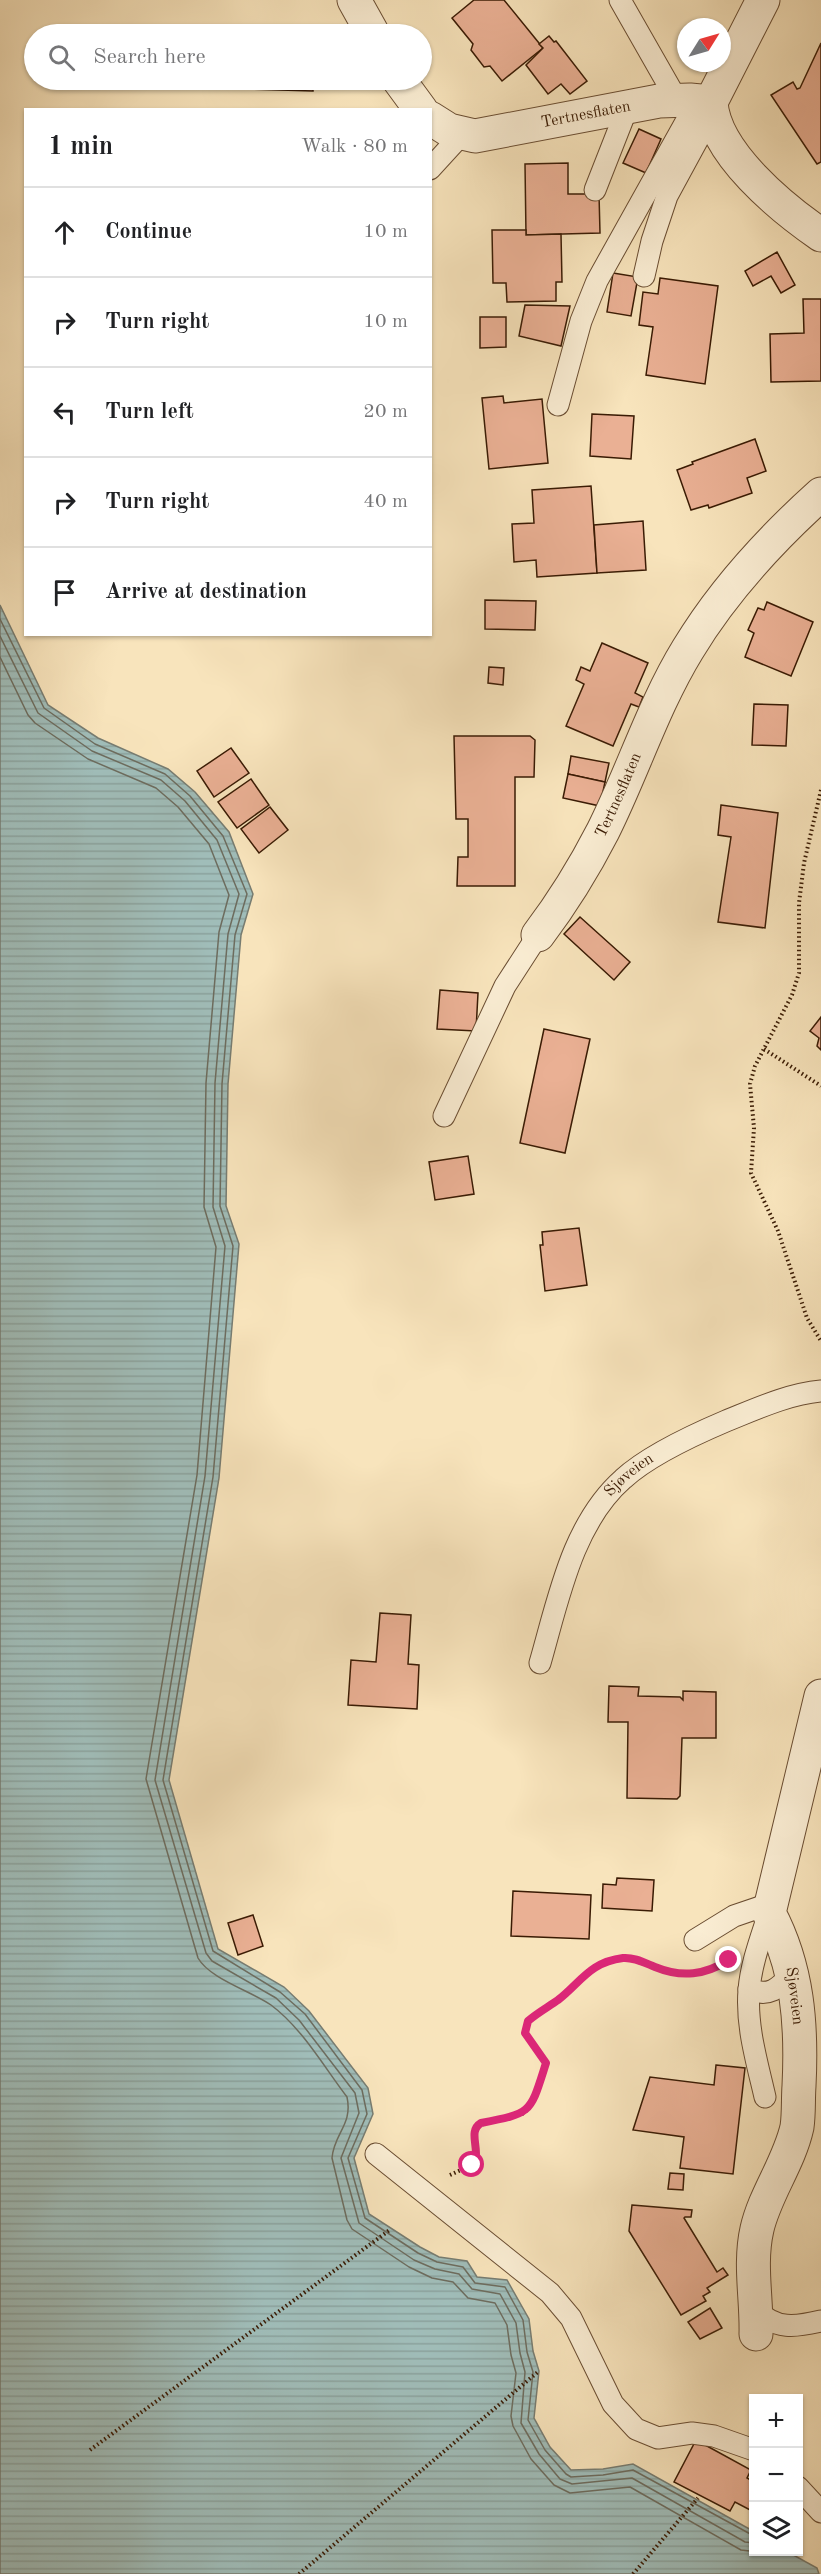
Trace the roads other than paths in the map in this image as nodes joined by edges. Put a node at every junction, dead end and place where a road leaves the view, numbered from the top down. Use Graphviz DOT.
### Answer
graph roads {
  1 [pos="354,0"];
  2 [pos="620,0"];
  3 [pos="763,0"];
  4 [pos="368,24"];
  5 [pos="406,90"];
  6 [pos="699,104"];
  7 [pos="628,106"];
  8 [pos="420,108"];
  9 [pos="432,119"];
  10 [pos="462,134"];
  11 [pos="432,167"];
  12 [pos="595,190"];
  13 [pos="821,235"];
  14 [pos="644,276"];
  15 [pos="558,405"];
  16 [pos="821,494"];
  17 [pos="538,935"];
  18 [pos="444,1116"];
  19 [pos="821,1391"];
  20 [pos="540,1663"];
  21 [pos="821,1696"];
  22 [pos="770,1908"];
  23 [pos="695,1940"];
  24 [pos="792,1974"];
  25 [pos="749,1989"];
  26 [pos="765,2097"];
  27 [pos="376,2154"];
  28 [pos="821,2321"];
  29 [pos="756,2322"];
  30 [pos="749,2449"];
  31 [pos="803,2492"];
  32 [pos="821,2512"];
  1 -- 4 [label="street"];
  2 -- 6 [label="lane"];
  3 -- 6 [label="street"];
  5 -- 8 [label="street"];
  6 -- 7 [label="street, Tertnesflaten"];
  6 -- 13 [label="street"];
  6 -- 14 [label="lane"];
  6 -- 15 [label="lane"];
  7 -- 10 [label="street, Tertnesflaten"];
  7 -- 12 [label="lane"];
  9 -- 10 [label="street, Tertnesflaten"];
  10 -- 11 [label="lane"];
  16 -- 17 [label="street, Tertnesflaten"];
  17 -- 18 [label="lane, Tertnesflaten"];
  19 -- 20 [label="lane, Sjøveien"];
  21 -- 22 [label="street"];
  22 -- 23 [label="lane"];
  22 -- 24 [label="street, Sjøveien"];
  22 -- 25 [label="lane"];
  24 -- 25 [label="lane"];
  24 -- 29 [label="street, Sjøveien"];
  25 -- 26 [label="lane"];
  27 -- 30 [label="lane"];
  28 -- 29 [label="lane"];
  31 -- 32 [label="lane"];
}
